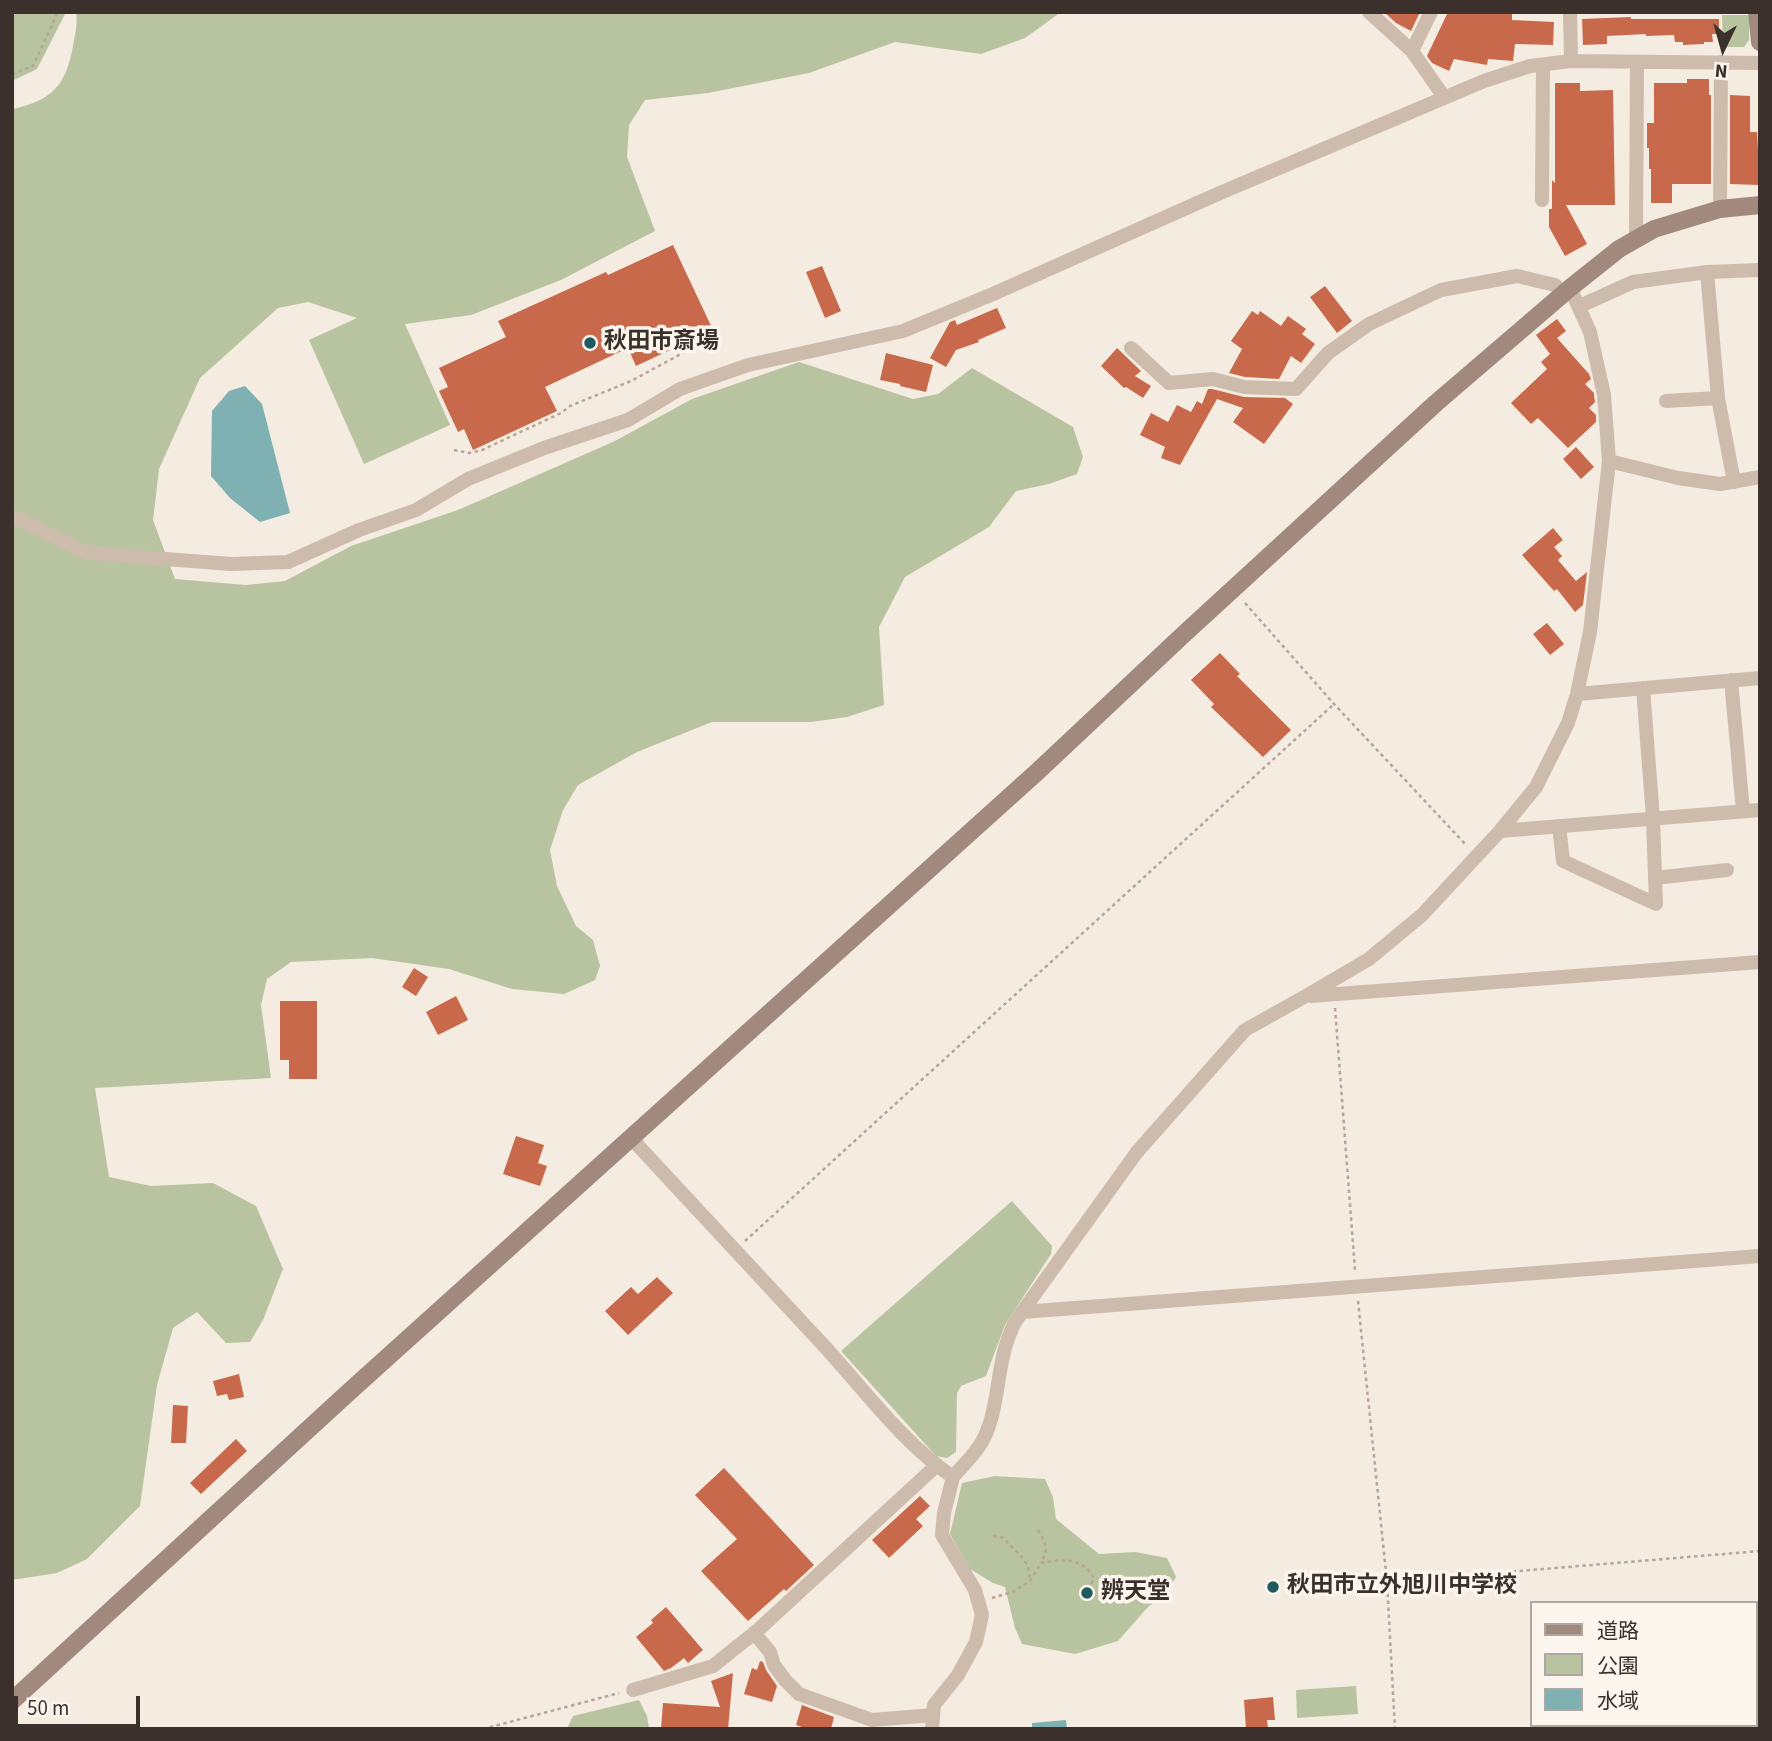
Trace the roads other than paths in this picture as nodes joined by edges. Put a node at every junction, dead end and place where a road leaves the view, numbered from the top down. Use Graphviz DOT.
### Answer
graph roads {
  1 [pos="1370,12"];
  2 [pos="1431,12"];
  3 [pos="1570,12"];
  4 [pos="1757,12"];
  5 [pos="1760,42"];
  6 [pos="1412,51"];
  7 [pos="1571,61"];
  8 [pos="1637,62"];
  9 [pos="1721,62"];
  10 [pos="1760,62"];
  11 [pos="1543,65"];
  12 [pos="1444,97"];
  13 [pos="1542,200"];
  14 [pos="1760,205"];
  15 [pos="1720,209"];
  16 [pos="1636,239"];
  17 [pos="1760,270"];
  18 [pos="1707,272"];
  19 [pos="1567,291"];
  20 [pos="1580,306"];
  21 [pos="1131,348"];
  22 [pos="1718,398"];
  23 [pos="1666,401"];
  24 [pos="1609,461"];
  25 [pos="1760,477"];
  26 [pos="1734,482"];
  27 [pos="12,516"];
  28 [pos="1760,678"];
  29 [pos="1731,680"];
  30 [pos="1643,688"];
  31 [pos="1577,694"];
  32 [pos="1760,810"];
  33 [pos="1743,811"];
  34 [pos="1653,818"];
  35 [pos="1559,826"];
  36 [pos="1500,831"];
  37 [pos="1727,870"];
  38 [pos="1655,878"];
  39 [pos="1760,962"];
  40 [pos="1307,996"];
  41 [pos="630,1138"];
  42 [pos="1760,1256"];
  43 [pos="1022,1312"];
  44 [pos="936,1466"];
  45 [pos="953,1477"];
  46 [pos="754,1633"];
  47 [pos="633,1690"];
  48 [pos="12,1702"];
  49 [pos="933,1722"];
  1 -- 6 [label="street"];
  2 -- 6 [label="street"];
  3 -- 7 [label="street"];
  4 -- 5 [label="street"];
  6 -- 12 [label="street"];
  7 -- 8 [label="street"];
  7 -- 11 [label="street"];
  8 -- 9 [label="street"];
  8 -- 16 [label="street"];
  9 -- 10 [label="street"];
  9 -- 15 [label="street"];
  11 -- 12 [label="street"];
  11 -- 13 [label="street"];
  12 -- 27 [label="street"];
  14 -- 15 [label="street"];
  15 -- 16 [label="street"];
  16 -- 19 [label="street"];
  17 -- 18 [label="street"];
  18 -- 20 [label="street"];
  18 -- 22 [label="street"];
  19 -- 20 [label="street"];
  19 -- 21 [label="street"];
  19 -- 41 [label="street"];
  20 -- 24 [label="street"];
  22 -- 23 [label="street"];
  22 -- 26 [label="street"];
  24 -- 26 [label="street"];
  24 -- 31 [label="street"];
  25 -- 26 [label="street"];
  28 -- 29 [label="street"];
  29 -- 30 [label="street"];
  29 -- 33 [label="street"];
  30 -- 31 [label="street"];
  30 -- 34 [label="street"];
  31 -- 36 [label="street"];
  32 -- 33 [label="street"];
  33 -- 34 [label="street"];
  34 -- 35 [label="street"];
  34 -- 38 [label="street"];
  35 -- 36 [label="street"];
  35 -- 38 [label="street"];
  36 -- 40 [label="street"];
  37 -- 38 [label="street"];
  39 -- 40 [label="street"];
  40 -- 43 [label="street"];
  41 -- 44 [label="street"];
  41 -- 48 [label="street"];
  42 -- 43 [label="street"];
  43 -- 45 [label="street"];
  44 -- 45 [label="street"];
  44 -- 46 [label="street"];
  45 -- 49 [label="street"];
  46 -- 47 [label="street"];
  46 -- 49 [label="street"];
}
